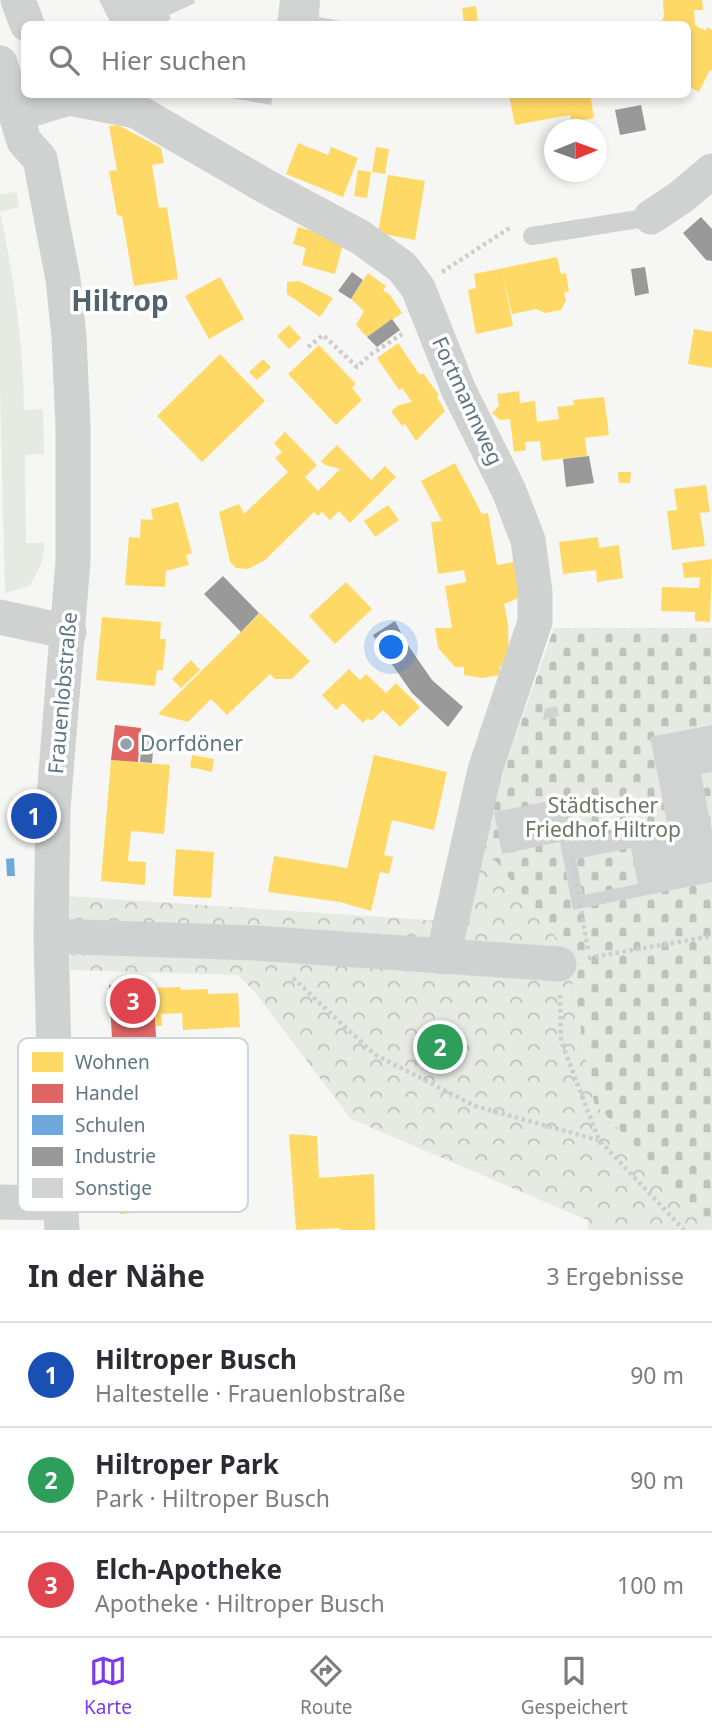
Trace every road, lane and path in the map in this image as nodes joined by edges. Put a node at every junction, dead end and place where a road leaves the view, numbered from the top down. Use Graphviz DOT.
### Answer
graph roads {
  1 [pos="18,0"];
  2 [pos="26,21"];
  3 [pos="0,63"];
  4 [pos="25,105"];
  5 [pos="712,171"];
  6 [pos="651,217"];
  7 [pos="532,236"];
  8 [pos="424,302"];
  9 [pos="308,347"];
  10 [pos="0,617"];
  11 [pos="69,632"];
  12 [pos="572,856"];
  13 [pos="51,936"];
  14 [pos="711,940"];
  15 [pos="256,943"];
  16 [pos="612,955"];
  17 [pos="443,957"];
  18 [pos="574,961"];
  19 [pos="54,1038"];
  20 [pos="599,1140"];
  21 [pos="0,1202"];
  22 [pos="18,1206"];
  23 [pos="44,1212"];
  24 [pos="62,1216"];
  25 [pos="684,1230"];
  1 -- 2 [label="street"];
  3 -- 4 [label="street, Frauenlobstraße"];
  4 -- 8 [label="street, Fortmannweg"];
  4 -- 11 [label="street, Frauenlobstraße"];
  5 -- 6 [label="street"];
  6 -- 7 [label="lane"];
  7 -- 8 [label="path"];
  8 -- 9 [label="path"];
  8 -- 17 [label="street, Fortmannweg"];
  10 -- 11 [label="street"];
  11 -- 13 [label="street, Frauenlobstraße"];
  12 -- 18 [label="path"];
  13 -- 15 [label="street"];
  13 -- 19 [label="street, Frauenlobstraße"];
  14 -- 16 [label="path"];
  15 -- 17 [label="street"];
  15 -- 20 [label="path"];
  17 -- 18 [label="street"];
  18 -- 20 [label="path"];
  20 -- 25 [label="path"];
  21 -- 22 [label="street"];
  23 -- 24 [label="street"];
}
